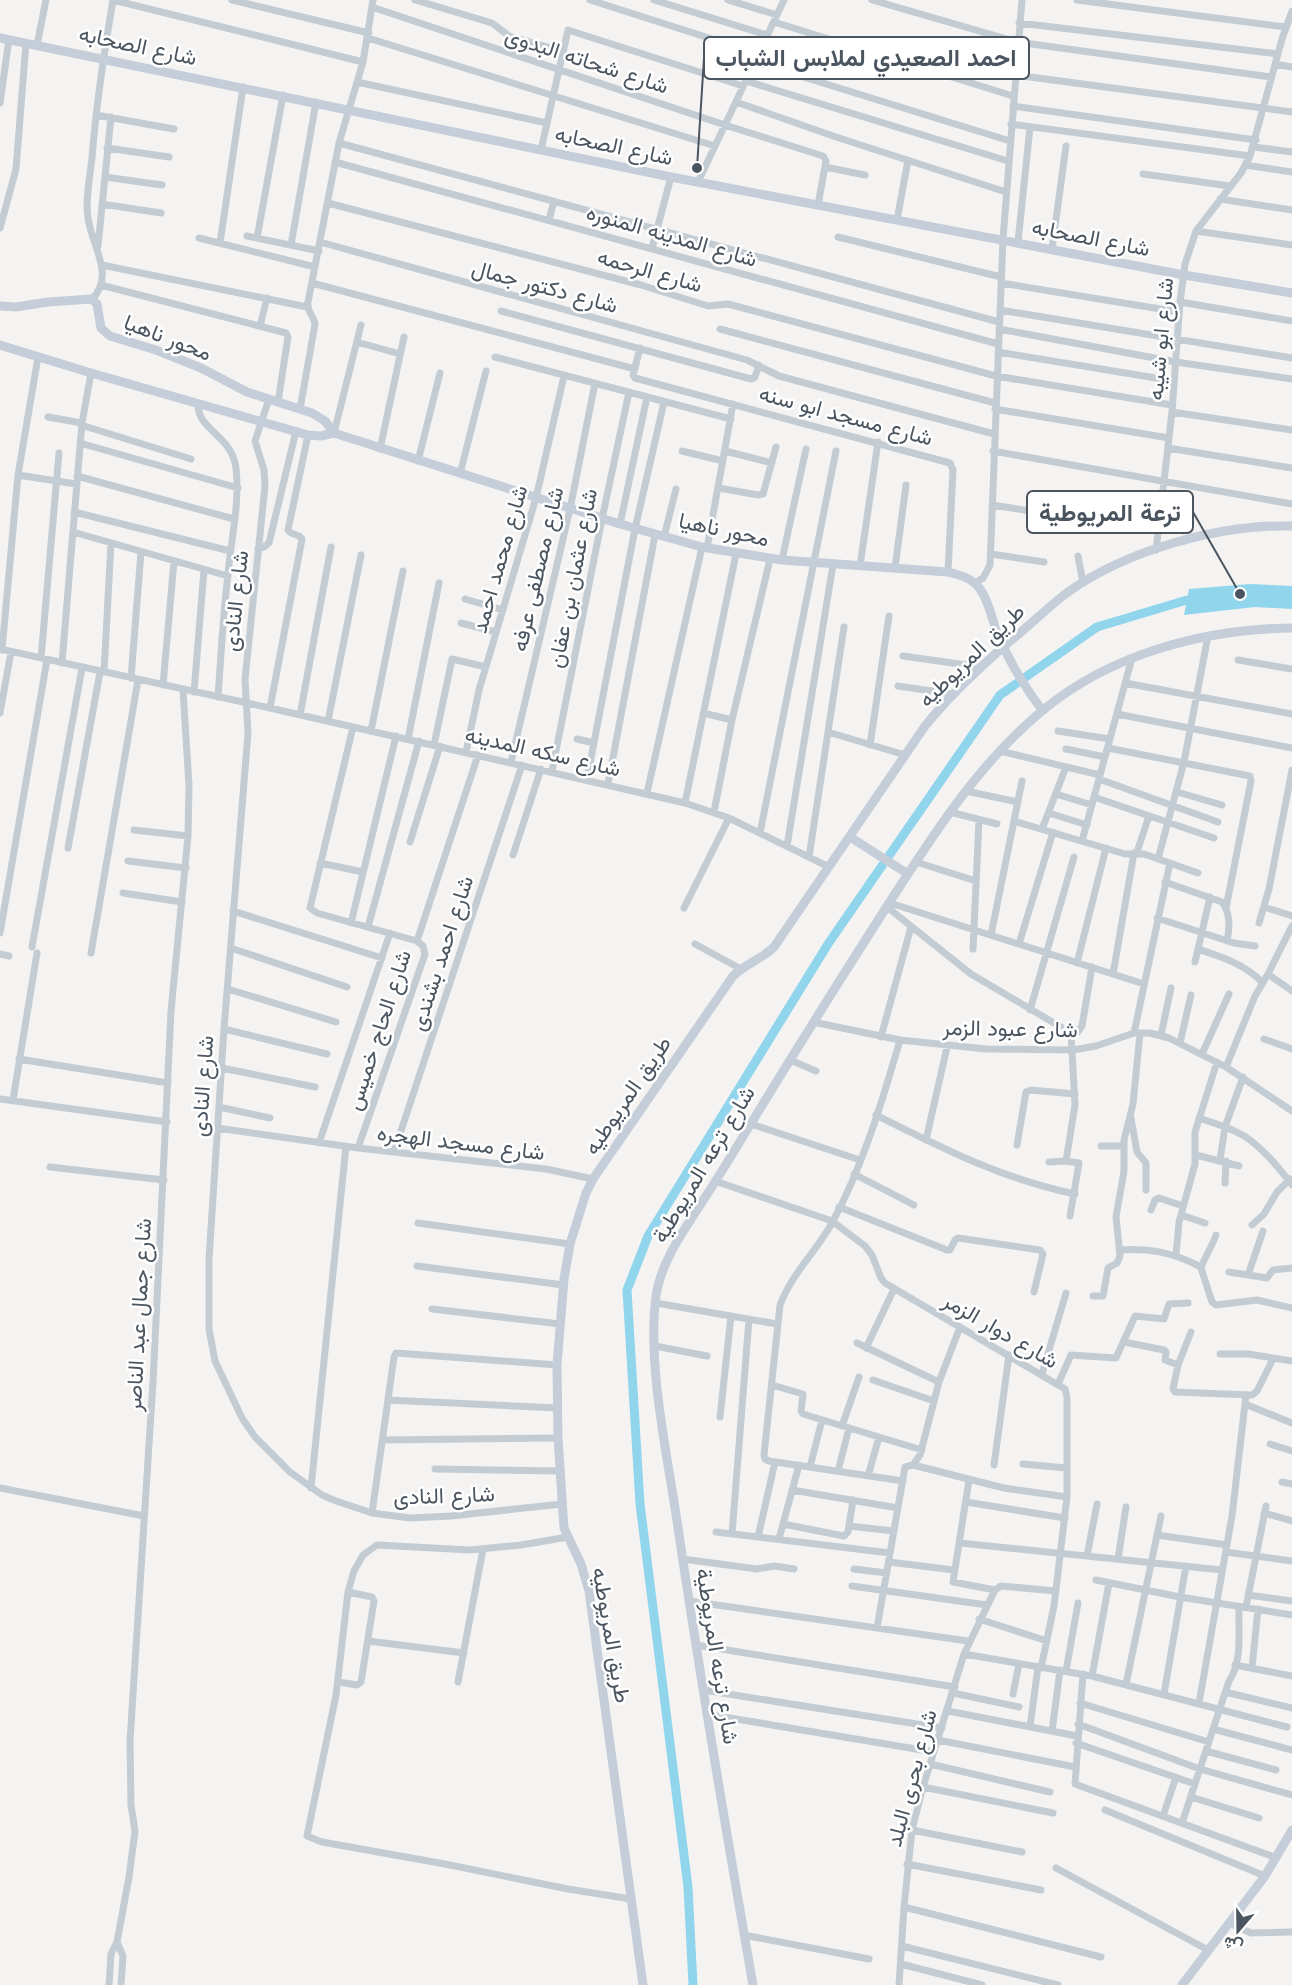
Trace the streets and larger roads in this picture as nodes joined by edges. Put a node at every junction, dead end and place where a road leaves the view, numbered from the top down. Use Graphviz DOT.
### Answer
graph roads {
  1 [pos="46,0"];
  2 [pos="113,0"];
  3 [pos="232,0"];
  4 [pos="416,0"];
  5 [pos="590,0"];
  6 [pos="654,0"];
  7 [pos="728,0"];
  8 [pos="784,0"];
  9 [pos="872,0"];
  10 [pos="1022,0"];
  11 [pos="1077,0"];
  12 [pos="373,4"];
  13 [pos="1292,11"];
  14 [pos="775,18"];
  15 [pos="1019,23"];
  16 [pos="1286,27"];
  17 [pos="368,35"];
  18 [pos="767,35"];
  19 [pos="4,38"];
  20 [pos="1282,39"];
  21 [pos="1292,40"];
  22 [pos="1017,42"];
  23 [pos="26,43"];
  24 [pos="37,45"];
  25 [pos="562,51"];
  26 [pos="759,54"];
  27 [pos="1278,54"];
  28 [pos="103,58"];
  29 [pos="363,62"];
  30 [pos="755,62"];
  31 [pos="1275,64"];
  32 [pos="1292,67"];
  33 [pos="558,69"];
  34 [pos="1015,75"];
  35 [pos="1271,77"];
  36 [pos="357,82"];
  37 [pos="745,83"];
  38 [pos="243,87"];
  39 [pos="553,94"];
  40 [pos="283,96"];
  41 [pos="1013,96"];
  42 [pos="316,102"];
  43 [pos="736,102"];
  44 [pos="0,103"];
  45 [pos="1013,106"];
  46 [pos="1264,108"];
  47 [pos="348,109"];
  48 [pos="1292,112"];
  49 [pos="96,115"];
  50 [pos="111,117"];
  51 [pos="547,123"];
  52 [pos="1011,124"];
  53 [pos="725,125"];
  54 [pos="1030,127"];
  55 [pos="174,129"];
  56 [pos="1010,141"];
  57 [pos="339,143"];
  58 [pos="1255,144"];
  59 [pos="715,146"];
  60 [pos="1066,146"];
  61 [pos="107,148"];
  62 [pos="541,150"];
  63 [pos="1292,152"];
  64 [pos="1250,156"];
  65 [pos="169,157"];
  66 [pos="908,160"];
  67 [pos="1008,161"];
  68 [pos="335,162"];
  69 [pos="1245,165"];
  70 [pos="825,167"];
  71 [pos="1292,172"];
  72 [pos="1143,174"];
  73 [pos="865,175"];
  74 [pos="105,177"];
  75 [pos="671,177"];
  76 [pos="698,182"];
  77 [pos="162,185"];
  78 [pos="1230,186"];
  79 [pos="1006,192"];
  80 [pos="1220,199"];
  81 [pos="554,201"];
  82 [pos="328,202"];
  83 [pos="102,204"];
  84 [pos="818,205"];
  85 [pos="1292,210"];
  86 [pos="161,213"];
  87 [pos="549,220"];
  88 [pos="897,220"];
  89 [pos="0,228"];
  90 [pos="657,229"];
  91 [pos="1196,231"];
  92 [pos="247,236"];
  93 [pos="838,237"];
  94 [pos="199,238"];
  95 [pos="257,238"];
  96 [pos="1003,240"];
  97 [pos="1018,242"];
  98 [pos="220,243"];
  99 [pos="291,245"];
  100 [pos="1292,245"];
  101 [pos="320,246"];
  102 [pos="652,248"];
  103 [pos="1052,249"];
  104 [pos="97,250"];
  105 [pos="102,265"];
  106 [pos="315,267"];
  107 [pos="1184,275"];
  108 [pos="1001,280"];
  109 [pos="312,283"];
  110 [pos="101,285"];
  111 [pos="1292,293"];
  112 [pos="267,298"];
  113 [pos="92,299"];
  114 [pos="1180,302"];
  115 [pos="0,306"];
  116 [pos="307,307"];
  117 [pos="1000,310"];
  118 [pos="501,311"];
  119 [pos="1179,312"];
  120 [pos="1292,321"];
  121 [pos="362,325"];
  122 [pos="260,326"];
  123 [pos="999,326"];
  124 [pos="720,329"];
  125 [pos="404,337"];
  126 [pos="1177,340"];
  127 [pos="357,342"];
  128 [pos="0,345"];
  129 [pos="640,348"];
  130 [pos="998,348"];
  131 [pos="400,354"];
  132 [pos="38,357"];
  133 [pos="495,357"];
  134 [pos="1292,358"];
  135 [pos="1176,362"];
  136 [pos="759,365"];
  137 [pos="635,369"];
  138 [pos="486,371"];
  139 [pos="91,373"];
  140 [pos="440,373"];
  141 [pos="564,376"];
  142 [pos="996,376"];
  143 [pos="1292,380"];
  144 [pos="1174,381"];
  145 [pos="595,383"];
  146 [pos="629,393"];
  147 [pos="647,397"];
  148 [pos="273,400"];
  149 [pos="664,402"];
  150 [pos="198,404"];
  151 [pos="733,404"];
  152 [pos="995,406"];
  153 [pos="300,409"];
  154 [pos="1172,409"];
  155 [pos="48,417"];
  156 [pos="731,419"];
  157 [pos="261,421"];
  158 [pos="82,424"];
  159 [pos="1292,429"];
  160 [pos="296,431"];
  161 [pos="334,433"];
  162 [pos="994,434"];
  163 [pos="308,435"];
  164 [pos="1169,438"];
  165 [pos="878,442"];
  166 [pos="80,443"];
  167 [pos="776,447"];
  168 [pos="1168,448"];
  169 [pos="380,449"];
  170 [pos="806,449"];
  171 [pos="682,451"];
  172 [pos="725,451"];
  173 [pos="836,451"];
  174 [pos="993,451"];
  175 [pos="59,453"];
  176 [pos="191,459"];
  177 [pos="418,461"];
  178 [pos="723,461"];
  179 [pos="772,463"];
  180 [pos="1292,468"];
  181 [pos="459,474"];
  182 [pos="18,475"];
  183 [pos="77,476"];
  184 [pos="57,481"];
  185 [pos="1163,481"];
  186 [pos="76,484"];
  187 [pos="906,485"];
  188 [pos="238,488"];
  189 [pos="719,488"];
  190 [pos="676,489"];
  191 [pos="536,498"];
  192 [pos="1292,504"];
  193 [pos="992,505"];
  194 [pos="570,509"];
  195 [pos="74,512"];
  196 [pos="234,519"];
  197 [pos="602,519"];
  198 [pos="620,524"];
  199 [pos="1292,526"];
  200 [pos="635,529"];
  201 [pos="1158,531"];
  202 [pos="73,532"];
  203 [pos="660,536"];
  204 [pos="111,543"];
  205 [pos="331,547"];
  206 [pos="704,547"];
  207 [pos="258,549"];
  208 [pos="1156,550"];
  209 [pos="230,551"];
  210 [pos="141,552"];
  211 [pos="736,554"];
  212 [pos="991,554"];
  213 [pos="361,555"];
  214 [pos="1078,556"];
  215 [pos="770,559"];
  216 [pos="782,560"];
  217 [pos="174,561"];
  218 [pos="1044,562"];
  219 [pos="812,564"];
  220 [pos="833,565"];
  221 [pos="860,566"];
  222 [pos="895,568"];
  223 [pos="204,570"];
  224 [pos="403,571"];
  225 [pos="948,572"];
  226 [pos="228,576"];
  227 [pos="439,583"];
  228 [pos="975,583"];
  229 [pos="1083,583"];
  230 [pos="465,599"];
  231 [pos="503,610"];
  232 [pos="889,616"];
  233 [pos="461,623"];
  234 [pos="844,627"];
  235 [pos="1292,628"];
  236 [pos="496,632"];
  237 [pos="1208,636"];
  238 [pos="1004,647"];
  239 [pos="1,650"];
  240 [pos="11,652"];
  241 [pos="903,657"];
  242 [pos="1132,657"];
  243 [pos="44,659"];
  244 [pos="1238,660"];
  245 [pos="62,663"];
  246 [pos="486,667"];
  247 [pos="981,667"];
  248 [pos="82,668"];
  249 [pos="1292,669"];
  250 [pos="102,672"];
  251 [pos="134,679"];
  252 [pos="1125,683"];
  253 [pos="163,686"];
  254 [pos="898,686"];
  255 [pos="183,690"];
  256 [pos="194,692"];
  257 [pos="952,694"];
  258 [pos="1197,696"];
  259 [pos="220,698"];
  260 [pos="242,702"];
  261 [pos="1040,707"];
  262 [pos="270,708"];
  263 [pos="0,709"];
  264 [pos="703,713"];
  265 [pos="1117,714"];
  266 [pos="1292,714"];
  267 [pos="300,715"];
  268 [pos="732,720"];
  269 [pos="328,721"];
  270 [pos="353,727"];
  271 [pos="1191,728"];
  272 [pos="1058,730"];
  273 [pos="371,731"];
  274 [pos="828,732"];
  275 [pos="396,736"];
  276 [pos="408,739"];
  277 [pos="577,739"];
  278 [pos="1110,740"];
  279 [pos="418,741"];
  280 [pos="594,743"];
  281 [pos="870,745"];
  282 [pos="437,746"];
  283 [pos="1108,748"];
  284 [pos="1292,748"];
  285 [pos="1066,750"];
  286 [pos="1000,751"];
  287 [pos="466,752"];
  288 [pos="478,755"];
  289 [pos="905,755"];
  290 [pos="1105,757"];
  291 [pos="511,762"];
  292 [pos="1184,762"];
  293 [pos="522,765"];
  294 [pos="1066,767"];
  295 [pos="541,769"];
  296 [pos="1292,770"];
  297 [pos="552,771"];
  298 [pos="1100,777"];
  299 [pos="587,779"];
  300 [pos="1022,781"];
  301 [pos="608,784"];
  302 [pos="966,791"];
  303 [pos="1177,792"];
  304 [pos="647,793"];
  305 [pos="1056,794"];
  306 [pos="1093,801"];
  307 [pos="1018,802"];
  308 [pos="685,803"];
  309 [pos="1222,805"];
  310 [pos="1173,806"];
  311 [pos="714,812"];
  312 [pos="950,812"];
  313 [pos="1049,813"];
  314 [pos="1149,816"];
  315 [pos="729,818"];
  316 [pos="978,820"];
  317 [pos="1014,821"];
  318 [pos="1218,822"];
  319 [pos="1169,823"];
  320 [pos="997,824"];
  321 [pos="1086,825"];
  322 [pos="1042,829"];
  323 [pos="134,830"];
  324 [pos="1053,832"];
  325 [pos="760,833"];
  326 [pos="188,836"];
  327 [pos="850,837"];
  328 [pos="1214,838"];
  329 [pos="1082,841"];
  330 [pos="410,842"];
  331 [pos="787,846"];
  332 [pos="68,848"];
  333 [pos="1106,848"];
  334 [pos="1135,853"];
  335 [pos="513,855"];
  336 [pos="809,857"];
  337 [pos="1074,857"];
  338 [pos="1158,859"];
  339 [pos="128,861"];
  340 [pos="916,862"];
  341 [pos="320,863"];
  342 [pos="1170,863"];
  343 [pos="829,867"];
  344 [pos="186,868"];
  345 [pos="363,872"];
  346 [pos="904,872"];
  347 [pos="1198,873"];
  348 [pos="976,881"];
  349 [pos="1165,882"];
  350 [pos="123,893"];
  351 [pos="1210,897"];
  352 [pos="183,902"];
  353 [pos="888,905"];
  354 [pos="1264,907"];
  355 [pos="684,908"];
  356 [pos="1226,908"];
  357 [pos="233,910"];
  358 [pos="1292,916"];
  359 [pos="1157,918"];
  360 [pos="351,923"];
  361 [pos="1259,923"];
  362 [pos="1292,926"];
  363 [pos="368,927"];
  364 [pos="911,927"];
  365 [pos="974,930"];
  366 [pos="0,933"];
  367 [pos="390,933"];
  368 [pos="1202,933"];
  369 [pos="991,935"];
  370 [pos="417,941"];
  371 [pos="1227,941"];
  372 [pos="695,944"];
  373 [pos="1020,944"];
  374 [pos="1255,946"];
  375 [pos="231,948"];
  376 [pos="973,949"];
  377 [pos="1198,949"];
  378 [pos="91,953"];
  379 [pos="1047,953"];
  380 [pos="0,954"];
  381 [pos="9,956"];
  382 [pos="382,958"];
  383 [pos="1195,962"];
  384 [pos="1077,963"];
  385 [pos="1092,968"];
  386 [pos="741,969"];
  387 [pos="1113,974"];
  388 [pos="1268,974"];
  389 [pos="1262,982"];
  390 [pos="1144,984"];
  391 [pos="347,987"];
  392 [pos="1171,987"];
  393 [pos="228,989"];
  394 [pos="1292,990"];
  395 [pos="1229,994"];
  396 [pos="1191,995"];
  397 [pos="1030,1010"];
  398 [pos="336,1022"];
  399 [pos="813,1022"];
  400 [pos="224,1029"];
  401 [pos="1071,1033"];
  402 [pos="1137,1033"];
  403 [pos="1161,1035"];
  404 [pos="881,1037"];
  405 [pos="1264,1039"];
  406 [pos="900,1040"];
  407 [pos="1180,1043"];
  408 [pos="947,1047"];
  409 [pos="1292,1049"];
  410 [pos="1073,1050"];
  411 [pos="327,1054"];
  412 [pos="1202,1054"];
  413 [pos="20,1059"];
  414 [pos="790,1060"];
  415 [pos="1217,1062"];
  416 [pos="1226,1066"];
  417 [pos="222,1068"];
  418 [pos="816,1071"];
  419 [pos="1243,1077"];
  420 [pos="168,1083"];
  421 [pos="315,1087"];
  422 [pos="1075,1094"];
  423 [pos="0,1099"];
  424 [pos="13,1101"];
  425 [pos="219,1107"];
  426 [pos="1292,1111"];
  427 [pos="876,1115"];
  428 [pos="1130,1116"];
  429 [pos="270,1118"];
  430 [pos="1199,1118"];
  431 [pos="167,1122"];
  432 [pos="751,1124"];
  433 [pos="1225,1127"];
  434 [pos="217,1128"];
  435 [pos="926,1140"];
  436 [pos="319,1143"];
  437 [pos="1017,1145"];
  438 [pos="346,1146"];
  439 [pos="1101,1146"];
  440 [pos="1123,1146"];
  441 [pos="358,1148"];
  442 [pos="394,1152"];
  443 [pos="1196,1155"];
  444 [pos="860,1160"];
  445 [pos="1066,1161"];
  446 [pos="1223,1161"];
  447 [pos="1049,1162"];
  448 [pos="1239,1166"];
  449 [pos="50,1167"];
  450 [pos="854,1174"];
  451 [pos="593,1179"];
  452 [pos="164,1180"];
  453 [pos="715,1181"];
  454 [pos="1291,1181"];
  455 [pos="1225,1183"];
  456 [pos="1146,1190"];
  457 [pos="1075,1194"];
  458 [pos="914,1205"];
  459 [pos="1184,1206"];
  460 [pos="839,1207"];
  461 [pos="1151,1210"];
  462 [pos="1181,1215"];
  463 [pos="1070,1216"];
  464 [pos="832,1221"];
  465 [pos="1204,1223"];
  466 [pos="418,1224"];
  467 [pos="1252,1225"];
  468 [pos="1263,1231"];
  469 [pos="1216,1235"];
  470 [pos="570,1244"];
  471 [pos="1120,1250"];
  472 [pos="1176,1255"];
  473 [pos="417,1266"];
  474 [pos="1201,1268"];
  475 [pos="1292,1268"];
  476 [pos="1229,1272"];
  477 [pos="1248,1275"];
  478 [pos="563,1285"];
  479 [pos="894,1288"];
  480 [pos="1034,1292"];
  481 [pos="1066,1293"];
  482 [pos="1093,1296"];
  483 [pos="656,1303"];
  484 [pos="1188,1303"];
  485 [pos="1292,1308"];
  486 [pos="432,1309"];
  487 [pos="731,1316"];
  488 [pos="749,1319"];
  489 [pos="560,1324"];
  490 [pos="777,1324"];
  491 [pos="960,1327"];
  492 [pos="1191,1332"];
  493 [pos="1124,1342"];
  494 [pos="856,1343"];
  495 [pos="655,1346"];
  496 [pos="866,1348"];
  497 [pos="1220,1354"];
  498 [pos="1009,1355"];
  499 [pos="707,1356"];
  500 [pos="1273,1359"];
  501 [pos="1292,1361"];
  502 [pos="557,1365"];
  503 [pos="1178,1365"];
  504 [pos="1042,1374"];
  505 [pos="859,1377"];
  506 [pos="873,1380"];
  507 [pos="939,1382"];
  508 [pos="1058,1384"];
  509 [pos="772,1385"];
  510 [pos="1246,1395"];
  511 [pos="388,1400"];
  512 [pos="934,1401"];
  513 [pos="1245,1404"];
  514 [pos="557,1408"];
  515 [pos="720,1416"];
  516 [pos="822,1420"];
  517 [pos="1292,1423"];
  518 [pos="846,1427"];
  519 [pos="879,1437"];
  520 [pos="558,1438"];
  521 [pos="382,1440"];
  522 [pos="1270,1444"];
  523 [pos="922,1450"];
  524 [pos="1292,1451"];
  525 [pos="776,1462"];
  526 [pos="994,1464"];
  527 [pos="1023,1464"];
  528 [pos="799,1465"];
  529 [pos="913,1465"];
  530 [pos="810,1467"];
  531 [pos="1066,1468"];
  532 [pos="435,1469"];
  533 [pos="560,1471"];
  534 [pos="838,1471"];
  535 [pos="868,1476"];
  536 [pos="969,1480"];
  537 [pos="903,1481"];
  538 [pos="1282,1482"];
  539 [pos="1292,1484"];
  540 [pos="0,1488"];
  541 [pos="311,1488"];
  542 [pos="792,1490"];
  543 [pos="1067,1497"];
  544 [pos="853,1500"];
  545 [pos="966,1502"];
  546 [pos="562,1504"];
  547 [pos="1097,1504"];
  548 [pos="1126,1507"];
  549 [pos="898,1508"];
  550 [pos="372,1513"];
  551 [pos="144,1516"];
  552 [pos="1161,1516"];
  553 [pos="1065,1518"];
  554 [pos="1292,1521"];
  555 [pos="783,1524"];
  556 [pos="849,1526"];
  557 [pos="566,1532"];
  558 [pos="716,1532"];
  559 [pos="894,1532"];
  560 [pos="732,1534"];
  561 [pos="1157,1535"];
  562 [pos="758,1537"];
  563 [pos="779,1539"];
  564 [pos="960,1543"];
  565 [pos="1227,1548"];
  566 [pos="483,1549"];
  567 [pos="890,1553"];
  568 [pos="1060,1553"];
  569 [pos="1087,1556"];
  570 [pos="1256,1556"];
  571 [pos="683,1559"];
  572 [pos="1118,1559"];
  573 [pos="1292,1561"];
  574 [pos="889,1562"];
  575 [pos="1152,1563"];
  576 [pos="1186,1566"];
  577 [pos="794,1569"];
  578 [pos="854,1569"];
  579 [pos="954,1570"];
  580 [pos="1222,1570"];
  581 [pos="887,1573"];
  582 [pos="1096,1580"];
  583 [pos="1109,1583"];
  584 [pos="852,1586"];
  585 [pos="884,1590"];
  586 [pos="995,1590"];
  587 [pos="1056,1591"];
  588 [pos="1147,1591"];
  589 [pos="348,1592"];
  590 [pos="1248,1595"];
  591 [pos="1180,1597"];
  592 [pos="1292,1600"];
  593 [pos="689,1601"];
  594 [pos="1078,1603"];
  595 [pos="1216,1603"];
  596 [pos="987,1605"];
  597 [pos="1242,1607"];
  598 [pos="1258,1610"];
  599 [pos="1292,1615"];
  600 [pos="979,1619"];
  601 [pos="877,1628"];
  602 [pos="368,1641"];
  603 [pos="968,1641"];
  604 [pos="1047,1641"];
  605 [pos="696,1645"];
  606 [pos="464,1653"];
  607 [pos="964,1654"];
  608 [pos="1018,1664"];
  609 [pos="1236,1665"];
  610 [pos="1039,1667"];
  611 [pos="1252,1668"];
  612 [pos="1063,1671"];
  613 [pos="1083,1674"];
  614 [pos="1092,1676"];
  615 [pos="1292,1676"];
  616 [pos="338,1682"];
  617 [pos="458,1682"];
  618 [pos="1126,1684"];
  619 [pos="703,1690"];
  620 [pos="954,1690"];
  621 [pos="1225,1692"];
  622 [pos="1013,1694"];
  623 [pos="1164,1694"];
  624 [pos="1080,1703"];
  625 [pos="1199,1703"];
  626 [pos="1019,1707"];
  627 [pos="1292,1708"];
  628 [pos="1220,1709"];
  629 [pos="948,1711"];
  630 [pos="706,1714"];
  631 [pos="1078,1724"];
  632 [pos="1030,1727"];
  633 [pos="1287,1727"];
  634 [pos="942,1728"];
  635 [pos="1214,1729"];
  636 [pos="1052,1731"];
  637 [pos="1077,1739"];
  638 [pos="938,1740"];
  639 [pos="1209,1742"];
  640 [pos="1292,1750"];
  641 [pos="1206,1751"];
  642 [pos="934,1752"];
  643 [pos="930,1764"];
  644 [pos="1075,1767"];
  645 [pos="1200,1768"];
  646 [pos="1276,1770"];
  647 [pos="1176,1777"];
  648 [pos="1195,1784"];
  649 [pos="923,1787"];
  650 [pos="1050,1792"];
  651 [pos="1292,1795"];
  652 [pos="1191,1797"];
  653 [pos="1105,1810"];
  654 [pos="1053,1813"];
  655 [pos="1163,1816"];
  656 [pos="1259,1818"];
  657 [pos="1182,1823"];
  658 [pos="912,1830"];
  659 [pos="1291,1833"];
  660 [pos="1022,1852"];
  661 [pos="1277,1858"];
  662 [pos="908,1864"];
  663 [pos="1056,1868"];
  664 [pos="1265,1876"];
  665 [pos="1041,1890"];
  666 [pos="632,1899"];
  667 [pos="904,1907"];
  668 [pos="1229,1923"];
  669 [pos="1292,1932"];
  670 [pos="744,1935"];
  671 [pos="117,1942"];
  672 [pos="902,1946"];
  673 [pos="1208,1950"];
  674 [pos="1101,1957"];
  675 [pos="869,1959"];
  676 [pos="901,1964"];
  677 [pos="109,1985"];
  678 [pos="121,1985"];
  679 [pos="643,1985"];
  680 [pos="753,1985"];
  681 [pos="899,1985"];
  682 [pos="982,1985"];
  683 [pos="1058,1985"];
  684 [pos="1182,1985"];
  1 -- 24 [label="street"];
  2 -- 28 [label="street"];
  2 -- 29 [label="street"];
  3 -- 17 [label="street"];
  4 -- 25 [label="street"];
  5 -- 26 [label="street"];
  6 -- 18 [label="street"];
  7 -- 14 [label="street"];
  8 -- 14 [label="street"];
  9 -- 22 [label="street"];
  10 -- 15 [label="street"];
  11 -- 16 [label="street"];
  12 -- 17 [label="street"];
  12 -- 33 [label="street, شارع شحاته البدوى"];
  13 -- 16 [label="street, شارع ابو شيبه"];
  14 -- 18 [label="street"];
  14 -- 41 [label="street"];
  15 -- 22 [label="street"];
  15 -- 27 [label="street"];
  16 -- 20 [label="street, شارع ابو شيبه"];
  17 -- 29 [label="street"];
  17 -- 39 [label="street"];
  18 -- 26 [label="street"];
  19 -- 23 [label="street, شارع الصحابه"];
  19 -- 44 [label="street"];
  20 -- 21 [label="street"];
  20 -- 27 [label="street, شارع ابو شيبه"];
  22 -- 34 [label="street"];
  22 -- 35 [label="street"];
  23 -- 24 [label="street, شارع الصحابه"];
  23 -- 89 [label="street"];
  24 -- 28 [label="street, شارع الصحابه"];
  25 -- 33 [label="street"];
  25 -- 37 [label="street"];
  26 -- 30 [label="street"];
  27 -- 31 [label="street, شارع ابو شيبه"];
  28 -- 38 [label="street, شارع الصحابه"];
  28 -- 49 [label="street"];
  29 -- 36 [label="street"];
  30 -- 37 [label="street"];
  30 -- 56 [label="street"];
  31 -- 32 [label="street"];
  31 -- 35 [label="street, شارع ابو شيبه"];
  33 -- 39 [label="street"];
  33 -- 53 [label="street, شارع شحاته البدوى"];
  34 -- 41 [label="street"];
  34 -- 46 [label="street"];
  35 -- 46 [label="street, شارع ابو شيبه"];
  36 -- 47 [label="street"];
  36 -- 51 [label="street"];
  37 -- 43 [label="street"];
  37 -- 67 [label="street"];
  38 -- 40 [label="street, شارع الصحابه"];
  38 -- 98 [label="street"];
  39 -- 51 [label="street"];
  39 -- 59 [label="street"];
  40 -- 42 [label="street, شارع الصحابه"];
  40 -- 95 [label="street"];
  41 -- 45 [label="street"];
  42 -- 47 [label="street, شارع الصحابه"];
  42 -- 99 [label="street"];
  43 -- 53 [label="street"];
  43 -- 66 [label="street"];
  45 -- 52 [label="street"];
  45 -- 58 [label="street"];
  46 -- 48 [label="street"];
  46 -- 58 [label="street, شارع ابو شيبه"];
  47 -- 57 [label="street"];
  47 -- 62 [label="street, شارع الصحابه"];
  49 -- 50 [label="street"];
  49 -- 104 [label="street"];
  50 -- 55 [label="street"];
  50 -- 61 [label="street"];
  51 -- 62 [label="street"];
  52 -- 54 [label="street"];
  52 -- 56 [label="street"];
  53 -- 59 [label="street"];
  53 -- 70 [label="street, شارع شحاته البدوى"];
  54 -- 64 [label="street"];
  54 -- 97 [label="street"];
  56 -- 67 [label="street"];
  57 -- 68 [label="street"];
  57 -- 81 [label="street"];
  58 -- 63 [label="street"];
  58 -- 64 [label="street, شارع ابو شيبه"];
  59 -- 76 [label="street"];
  60 -- 103 [label="street"];
  61 -- 65 [label="street"];
  61 -- 74 [label="street"];
  62 -- 75 [label="street, شارع الصحابه"];
  64 -- 69 [label="street, شارع ابو شيبه"];
  66 -- 79 [label="street"];
  66 -- 88 [label="street"];
  67 -- 79 [label="street"];
  68 -- 82 [label="street"];
  68 -- 87 [label="street, شارع المدينه المنوره"];
  69 -- 71 [label="street"];
  69 -- 78 [label="street, شارع ابو شيبه"];
  70 -- 73 [label="street"];
  70 -- 84 [label="street"];
  72 -- 78 [label="street"];
  74 -- 77 [label="street"];
  74 -- 83 [label="street"];
  75 -- 76 [label="street, شارع الصحابه"];
  75 -- 90 [label="street"];
  76 -- 84 [label="street, شارع الصحابه"];
  78 -- 80 [label="street, شارع ابو شيبه"];
  79 -- 96 [label="street"];
  80 -- 85 [label="street"];
  80 -- 91 [label="street, شارع ابو شيبه"];
  81 -- 87 [label="street"];
  81 -- 90 [label="street"];
  82 -- 101 [label="street"];
  82 -- 142 [label="street, شارع الرحمه"];
  83 -- 86 [label="street"];
  83 -- 104 [label="street"];
  84 -- 88 [label="street, شارع الصحابه"];
  87 -- 102 [label="street, شارع المدينه المنوره"];
  88 -- 96 [label="street, شارع الصحابه"];
  90 -- 102 [label="street"];
  90 -- 123 [label="street"];
  91 -- 100 [label="street"];
  91 -- 107 [label="street, شارع ابو شيبه"];
  92 -- 95 [label="street, شارع دكتور جمال"];
  93 -- 108 [label="street"];
  94 -- 98 [label="street"];
  95 -- 99 [label="street, شارع دكتور جمال"];
  96 -- 97 [label="street, شارع الصحابه"];
  96 -- 108 [label="street"];
  97 -- 103 [label="street, شارع الصحابه"];
  98 -- 106 [label="street"];
  99 -- 101 [label="street, شارع دكتور جمال"];
  101 -- 106 [label="street"];
  101 -- 136 [label="street, شارع دكتور جمال"];
  102 -- 130 [label="street, شارع المدينه المنوره"];
  103 -- 107 [label="street, شارع الصحابه"];
  104 -- 105 [label="street"];
  105 -- 110 [label="street"];
  105 -- 112 [label="street"];
  106 -- 109 [label="street"];
  107 -- 111 [label="street, شارع الصحابه"];
  107 -- 114 [label="street, شارع ابو شيبه"];
  108 -- 117 [label="street"];
  108 -- 119 [label="street"];
  109 -- 116 [label="street"];
  109 -- 137 [label="street"];
  110 -- 113 [label="street"];
  110 -- 122 [label="street"];
  112 -- 116 [label="street"];
  112 -- 122 [label="street"];
  113 -- 115 [label="street"];
  113 -- 148 [label="street, محور ناهيا"];
  114 -- 119 [label="street, شارع ابو شيبه"];
  114 -- 120 [label="street"];
  116 -- 153 [label="street"];
  117 -- 123 [label="street"];
  117 -- 126 [label="street"];
  118 -- 129 [label="street"];
  119 -- 126 [label="street, شارع ابو شيبه"];
  121 -- 127 [label="street"];
  122 -- 148 [label="street, شارع النادى"];
  123 -- 130 [label="street"];
  123 -- 135 [label="street"];
  124 -- 152 [label="street"];
  125 -- 131 [label="street"];
  126 -- 134 [label="street"];
  126 -- 135 [label="street, شارع ابو شيبه"];
  127 -- 131 [label="street"];
  127 -- 161 [label="street"];
  128 -- 132 [label="street, محور ناهيا"];
  129 -- 136 [label="street"];
  129 -- 137 [label="street"];
  130 -- 142 [label="street"];
  130 -- 144 [label="street, شارع المدينه المنوره"];
  131 -- 169 [label="street"];
  132 -- 139 [label="street, محور ناهيا"];
  132 -- 182 [label="street"];
  133 -- 141 [label="street"];
  135 -- 143 [label="street"];
  135 -- 144 [label="street, شارع ابو شيبه"];
  136 -- 162 [label="street, شارع دكتور جمال"];
  137 -- 151 [label="street, شارع مسجد ابو سنه"];
  138 -- 181 [label="street"];
  139 -- 150 [label="street, محور ناهيا"];
  139 -- 158 [label="street"];
  140 -- 177 [label="street"];
  141 -- 145 [label="street"];
  141 -- 191 [label="street, شارع محمد احمد"];
  142 -- 152 [label="street"];
  142 -- 154 [label="street, شارع الرحمه"];
  144 -- 154 [label="street, شارع ابو شيبه"];
  145 -- 146 [label="street"];
  145 -- 194 [label="street, شارع مصطفى عرفه"];
  146 -- 147 [label="street"];
  146 -- 197 [label="street, شارع عثمان بن عفان"];
  147 -- 149 [label="street"];
  147 -- 198 [label="street"];
  148 -- 153 [label="street, محور ناهيا"];
  148 -- 157 [label="street, شارع النادى"];
  149 -- 156 [label="street"];
  149 -- 200 [label="street"];
  150 -- 157 [label="street, محور ناهيا"];
  150 -- 188 [label="street"];
  151 -- 156 [label="street"];
  151 -- 165 [label="street, شارع مسجد ابو سنه"];
  152 -- 162 [label="street"];
  152 -- 164 [label="street"];
  153 -- 161 [label="street, محور ناهيا"];
  154 -- 159 [label="street, شارع الرحمه"];
  154 -- 164 [label="street, شارع ابو شيبه"];
  155 -- 158 [label="street"];
  156 -- 172 [label="street"];
  157 -- 160 [label="street, محور ناهيا"];
  157 -- 207 [label="street, شارع النادى"];
  158 -- 166 [label="street"];
  158 -- 176 [label="street"];
  160 -- 163 [label="street, محور ناهيا"];
  160 -- 207 [label="street"];
  161 -- 163 [label="street, محور ناهيا"];
  161 -- 169 [label="street, محور ناهيا"];
  162 -- 174 [label="street"];
  163 -- 262 [label="street"];
  164 -- 168 [label="street, شارع ابو شيبه"];
  165 -- 221 [label="street"];
  165 -- 225 [label="street, شارع مسجد ابو سنه"];
  166 -- 183 [label="street"];
  166 -- 188 [label="street"];
  167 -- 179 [label="street"];
  168 -- 180 [label="street"];
  168 -- 185 [label="street, شارع ابو شيبه"];
  169 -- 177 [label="street, محور ناهيا"];
  170 -- 216 [label="street"];
  171 -- 178 [label="street"];
  172 -- 178 [label="street"];
  172 -- 179 [label="street"];
  173 -- 219 [label="street"];
  174 -- 185 [label="street"];
  174 -- 193 [label="street"];
  175 -- 184 [label="street"];
  177 -- 181 [label="street, محور ناهيا"];
  178 -- 189 [label="street"];
  179 -- 189 [label="street"];
  181 -- 191 [label="street, محور ناهيا"];
  182 -- 184 [label="street"];
  182 -- 239 [label="street"];
  183 -- 186 [label="street"];
  183 -- 196 [label="street"];
  184 -- 186 [label="street"];
  184 -- 243 [label="street"];
  185 -- 192 [label="street"];
  185 -- 201 [label="street, شارع ابو شيبه"];
  186 -- 195 [label="street"];
  187 -- 222 [label="street"];
  188 -- 196 [label="street"];
  189 -- 206 [label="street"];
  190 -- 203 [label="street"];
  191 -- 194 [label="street, محور ناهيا"];
  191 -- 231 [label="street, شارع محمد احمد"];
  193 -- 201 [label="street"];
  193 -- 212 [label="street"];
  194 -- 197 [label="street, محور ناهيا"];
  194 -- 291 [label="street, شارع مصطفى عرفه"];
  195 -- 202 [label="street"];
  195 -- 209 [label="street"];
  196 -- 209 [label="street"];
  197 -- 198 [label="street, محور ناهيا"];
  197 -- 297 [label="street, شارع عثمان بن عفان"];
  198 -- 200 [label="street, محور ناهيا"];
  199 -- 208 [label="street, طريق المريوطيه"];
  200 -- 203 [label="street, محور ناهيا"];
  200 -- 280 [label="street"];
  201 -- 208 [label="street, شارع ابو شيبه"];
  202 -- 204 [label="street"];
  202 -- 245 [label="street"];
  203 -- 206 [label="street, محور ناهيا"];
  203 -- 301 [label="street"];
  204 -- 210 [label="street"];
  204 -- 250 [label="street"];
  205 -- 267 [label="street"];
  206 -- 211 [label="street, محور ناهيا"];
  206 -- 304 [label="street"];
  207 -- 260 [label="street, شارع النادى"];
  208 -- 229 [label="street, طريق المريوطيه"];
  209 -- 226 [label="street"];
  210 -- 217 [label="street"];
  210 -- 251 [label="street"];
  211 -- 215 [label="street, محور ناهيا"];
  211 -- 264 [label="street"];
  212 -- 218 [label="street"];
  212 -- 228 [label="street"];
  213 -- 269 [label="street"];
  214 -- 229 [label="street"];
  215 -- 216 [label="street, محور ناهيا"];
  215 -- 268 [label="street"];
  216 -- 219 [label="street, محور ناهيا"];
  217 -- 223 [label="street"];
  217 -- 253 [label="street"];
  219 -- 220 [label="street, محور ناهيا"];
  219 -- 325 [label="street"];
  220 -- 221 [label="street, محور ناهيا"];
  220 -- 331 [label="street"];
  221 -- 222 [label="street, محور ناهيا"];
  222 -- 225 [label="street, محور ناهيا"];
  223 -- 226 [label="street"];
  223 -- 256 [label="street"];
  224 -- 273 [label="street"];
  225 -- 228 [label="street, محور ناهيا"];
  226 -- 259 [label="street"];
  227 -- 276 [label="street"];
  228 -- 238 [label="street"];
  229 -- 238 [label="street, طريق المريوطيه"];
  230 -- 231 [label="street"];
  231 -- 236 [label="street, شارع محمد احمد"];
  232 -- 281 [label="street"];
  233 -- 236 [label="street"];
  234 -- 274 [label="street"];
  235 -- 237 [label="street, شارع ترعه المريوطية"];
  236 -- 246 [label="street, شارع محمد احمد"];
  237 -- 242 [label="street, شارع ترعه المريوطية"];
  237 -- 258 [label="street"];
  238 -- 247 [label="street, طريق المريوطيه"];
  238 -- 261 [label="street"];
  239 -- 240 [label="street"];
  240 -- 243 [label="street"];
  240 -- 263 [label="street"];
  241 -- 247 [label="street"];
  242 -- 252 [label="street"];
  242 -- 261 [label="street, شارع ترعه المريوطية"];
  243 -- 245 [label="street"];
  243 -- 366 [label="street"];
  244 -- 249 [label="street"];
  245 -- 248 [label="street"];
  246 -- 282 [label="street"];
  246 -- 287 [label="street, شارع محمد احمد"];
  247 -- 257 [label="street, طريق المريوطيه"];
  248 -- 250 [label="street"];
  248 -- 413 [label="street"];
  250 -- 251 [label="street"];
  250 -- 332 [label="street"];
  251 -- 253 [label="street"];
  251 -- 378 [label="street"];
  252 -- 258 [label="street"];
  252 -- 265 [label="street"];
  253 -- 255 [label="street"];
  254 -- 257 [label="street"];
  255 -- 256 [label="street"];
  255 -- 326 [label="street, شارع جمال عبد الناصر"];
  256 -- 259 [label="street"];
  257 -- 289 [label="street, طريق المريوطيه"];
  258 -- 266 [label="street"];
  258 -- 271 [label="street"];
  259 -- 260 [label="street, شارع سكه المدينه"];
  260 -- 262 [label="street, شارع سكه المدينه"];
  260 -- 357 [label="street, شارع النادى"];
  261 -- 286 [label="street, شارع ترعه المريوطية"];
  262 -- 267 [label="street, شارع سكه المدينه"];
  264 -- 268 [label="street"];
  264 -- 308 [label="street"];
  265 -- 271 [label="street"];
  265 -- 278 [label="street"];
  267 -- 269 [label="street, شارع سكه المدينه"];
  268 -- 311 [label="street"];
  269 -- 270 [label="street, شارع سكه المدينه"];
  270 -- 273 [label="street, شارع سكه المدينه"];
  270 -- 341 [label="street"];
  271 -- 284 [label="street"];
  271 -- 292 [label="street"];
  272 -- 278 [label="street"];
  273 -- 275 [label="street, شارع سكه المدينه"];
  274 -- 281 [label="street"];
  274 -- 336 [label="street"];
  275 -- 276 [label="street, شارع سكه المدينه"];
  275 -- 345 [label="street"];
  276 -- 279 [label="street, شارع سكه المدينه"];
  277 -- 280 [label="street"];
  278 -- 283 [label="street"];
  279 -- 282 [label="street, شارع سكه المدينه"];
  279 -- 363 [label="street"];
  280 -- 299 [label="street"];
  281 -- 289 [label="street"];
  282 -- 287 [label="street, شارع سكه المدينه"];
  282 -- 330 [label="street"];
  283 -- 290 [label="street"];
  283 -- 292 [label="street"];
  285 -- 290 [label="street"];
  286 -- 294 [label="street"];
  286 -- 302 [label="street, شارع ترعه المريوطية"];
  287 -- 288 [label="street, شارع سكه المدينه"];
  288 -- 291 [label="street, شارع سكه المدينه"];
  288 -- 370 [label="street, شارع الحاج خميس"];
  289 -- 327 [label="street, طريق المريوطيه"];
  290 -- 298 [label="street"];
  291 -- 293 [label="street, شارع سكه المدينه"];
  292 -- 303 [label="street"];
  292 -- 356 [label="street"];
  293 -- 295 [label="street, شارع سكه المدينه"];
  293 -- 442 [label="street, شارع احمد بشندى"];
  294 -- 298 [label="street"];
  294 -- 305 [label="street"];
  295 -- 297 [label="street, شارع سكه المدينه"];
  295 -- 335 [label="street"];
  296 -- 354 [label="street"];
  297 -- 299 [label="street, شارع سكه المدينه"];
  298 -- 306 [label="street"];
  298 -- 310 [label="street"];
  299 -- 301 [label="street, شارع سكه المدينه"];
  300 -- 307 [label="street"];
  301 -- 304 [label="street, شارع سكه المدينه"];
  302 -- 307 [label="street"];
  302 -- 312 [label="street, شارع ترعه المريوطية"];
  303 -- 309 [label="street"];
  303 -- 310 [label="street"];
  304 -- 308 [label="street, شارع سكه المدينه"];
  305 -- 306 [label="street"];
  305 -- 313 [label="street"];
  306 -- 314 [label="street"];
  306 -- 321 [label="street"];
  307 -- 317 [label="street"];
  308 -- 311 [label="street, شارع سكه المدينه"];
  310 -- 318 [label="street"];
  310 -- 319 [label="street"];
  311 -- 315 [label="street, شارع سكه المدينه"];
  312 -- 316 [label="street"];
  312 -- 340 [label="street, شارع ترعه المريوطية"];
  313 -- 321 [label="street"];
  313 -- 322 [label="street"];
  314 -- 319 [label="street"];
  314 -- 334 [label="street"];
  315 -- 325 [label="street, شارع سكه المدينه"];
  315 -- 355 [label="street"];
  316 -- 320 [label="street"];
  316 -- 348 [label="street"];
  317 -- 322 [label="street"];
  317 -- 369 [label="street"];
  319 -- 328 [label="street"];
  319 -- 338 [label="street"];
  321 -- 329 [label="street"];
  322 -- 324 [label="street"];
  323 -- 326 [label="street"];
  324 -- 329 [label="street"];
  324 -- 373 [label="street"];
  325 -- 331 [label="street, شارع سكه المدينه"];
  326 -- 344 [label="street, شارع جمال عبد الناصر"];
  327 -- 343 [label="street, طريق المريوطيه"];
  327 -- 346 [label="street"];
  329 -- 333 [label="street"];
  331 -- 336 [label="street, شارع سكه المدينه"];
  333 -- 334 [label="street"];
  333 -- 384 [label="street"];
  334 -- 338 [label="street"];
  334 -- 387 [label="street"];
  336 -- 343 [label="street, شارع سكه المدينه"];
  337 -- 379 [label="street"];
  338 -- 342 [label="street"];
  339 -- 344 [label="street"];
  340 -- 346 [label="street, شارع ترعه المريوطية"];
  340 -- 348 [label="street"];
  341 -- 345 [label="street"];
  341 -- 360 [label="street"];
  342 -- 347 [label="street"];
  342 -- 349 [label="street"];
  343 -- 386 [label="street, طريق المريوطيه"];
  344 -- 352 [label="street, شارع جمال عبد الناصر"];
  345 -- 360 [label="street"];
  346 -- 353 [label="street, شارع ترعه المريوطية"];
  348 -- 365 [label="street"];
  349 -- 351 [label="street"];
  349 -- 359 [label="street"];
  350 -- 352 [label="street"];
  351 -- 356 [label="street"];
  351 -- 368 [label="street"];
  352 -- 420 [label="street, شارع جمال عبد الناصر"];
  353 -- 364 [label="street"];
  353 -- 365 [label="street"];
  353 -- 399 [label="street, شارع ترعه المريوطية"];
  354 -- 358 [label="street"];
  354 -- 361 [label="street"];
  356 -- 371 [label="street"];
  357 -- 375 [label="street, شارع النادى"];
  357 -- 382 [label="street"];
  359 -- 368 [label="street"];
  359 -- 390 [label="street"];
  360 -- 363 [label="street"];
  362 -- 388 [label="street"];
  363 -- 367 [label="street"];
  364 -- 397 [label="street"];
  364 -- 404 [label="street"];
  365 -- 369 [label="street"];
  365 -- 376 [label="street"];
  367 -- 370 [label="street"];
  367 -- 382 [label="street"];
  368 -- 371 [label="street"];
  368 -- 377 [label="street"];
  369 -- 373 [label="street"];
  370 -- 441 [label="street, شارع الحاج خميس"];
  371 -- 374 [label="street"];
  372 -- 386 [label="street"];
  373 -- 379 [label="street"];
  375 -- 391 [label="street"];
  375 -- 393 [label="street, شارع النادى"];
  377 -- 383 [label="street"];
  377 -- 389 [label="street"];
  379 -- 384 [label="street"];
  379 -- 397 [label="street"];
  380 -- 381 [label="street"];
  382 -- 436 [label="street"];
  384 -- 385 [label="street"];
  385 -- 387 [label="street"];
  385 -- 401 [label="street"];
  386 -- 451 [label="street, طريق المريوطيه"];
  387 -- 390 [label="street"];
  388 -- 389 [label="street"];
  388 -- 394 [label="street"];
  389 -- 416 [label="street"];
  390 -- 402 [label="street"];
  392 -- 403 [label="street"];
  393 -- 398 [label="street"];
  393 -- 400 [label="street, شارع النادى"];
  395 -- 412 [label="street"];
  396 -- 407 [label="street"];
  397 -- 401 [label="street"];
  399 -- 404 [label="street, شارع عبود الزمر"];
  399 -- 414 [label="street, شارع ترعه المريوطية"];
  400 -- 411 [label="street"];
  400 -- 417 [label="street, شارع النادى"];
  401 -- 410 [label="street"];
  402 -- 403 [label="street, شارع عبود الزمر"];
  402 -- 410 [label="street, شارع عبود الزمر"];
  402 -- 428 [label="street"];
  403 -- 407 [label="street, شارع عبود الزمر"];
  404 -- 406 [label="street, شارع عبود الزمر"];
  405 -- 409 [label="street"];
  406 -- 408 [label="street, شارع عبود الزمر"];
  406 -- 427 [label="street"];
  407 -- 412 [label="street, شارع عبود الزمر"];
  408 -- 410 [label="street, شارع عبود الزمر"];
  408 -- 435 [label="street"];
  410 -- 422 [label="street"];
  412 -- 415 [label="street, شارع عبود الزمر"];
  413 -- 420 [label="street"];
  413 -- 424 [label="street"];
  414 -- 418 [label="street"];
  414 -- 432 [label="street, شارع ترعه المريوطية"];
  415 -- 416 [label="street, شارع عبود الزمر"];
  415 -- 430 [label="street"];
  416 -- 419 [label="street, شارع عبود الزمر"];
  417 -- 421 [label="street"];
  417 -- 425 [label="street, شارع النادى"];
  419 -- 426 [label="street, شارع عبود الزمر"];
  419 -- 433 [label="street"];
  420 -- 431 [label="street, شارع جمال عبد الناصر"];
  422 -- 437 [label="street"];
  422 -- 445 [label="street"];
  423 -- 424 [label="street"];
  424 -- 431 [label="street"];
  425 -- 429 [label="street"];
  425 -- 434 [label="street, شارع النادى"];
  427 -- 435 [label="street"];
  427 -- 444 [label="street"];
  428 -- 440 [label="street"];
  428 -- 456 [label="street"];
  430 -- 433 [label="street"];
  430 -- 443 [label="street"];
  431 -- 452 [label="street, شارع جمال عبد الناصر"];
  432 -- 444 [label="street"];
  432 -- 453 [label="street, شارع ترعه المريوطية"];
  433 -- 446 [label="street"];
  433 -- 454 [label="street"];
  434 -- 436 [label="street, شارع مسجد الهجره"];
  434 -- 541 [label="street, شارع النادى"];
  435 -- 457 [label="street"];
  436 -- 438 [label="street, شارع مسجد الهجره"];
  438 -- 441 [label="street, شارع مسجد الهجره"];
  438 -- 541 [label="street"];
  439 -- 440 [label="street"];
  440 -- 471 [label="street"];
  441 -- 442 [label="street, شارع مسجد الهجره"];
  442 -- 451 [label="street, شارع مسجد الهجره"];
  443 -- 446 [label="street"];
  443 -- 459 [label="street"];
  444 -- 450 [label="street"];
  445 -- 447 [label="street"];
  445 -- 457 [label="street"];
  446 -- 448 [label="street"];
  446 -- 455 [label="street"];
  449 -- 452 [label="street"];
  450 -- 458 [label="street"];
  450 -- 460 [label="street"];
  451 -- 470 [label="street, طريق المريوطيه"];
  452 -- 551 [label="street, شارع جمال عبد الناصر"];
  453 -- 464 [label="street, شارع دوار الزمر"];
  453 -- 483 [label="street, شارع ترعه المريوطية"];
  454 -- 467 [label="street"];
  457 -- 463 [label="street"];
  459 -- 461 [label="street"];
  459 -- 462 [label="street"];
  460 -- 464 [label="street"];
  460 -- 480 [label="street"];
  462 -- 465 [label="street"];
  462 -- 472 [label="street"];
  464 -- 479 [label="street, شارع دوار الزمر"];
  464 -- 490 [label="street"];
  466 -- 470 [label="street"];
  468 -- 477 [label="street"];
  469 -- 474 [label="street"];
  470 -- 478 [label="street, طريق المريوطيه"];
  471 -- 472 [label="street"];
  471 -- 482 [label="street"];
  472 -- 474 [label="street"];
  473 -- 478 [label="street"];
  474 -- 485 [label="street"];
  475 -- 477 [label="street"];
  476 -- 477 [label="street"];
  478 -- 489 [label="street, طريق المريوطيه"];
  479 -- 491 [label="street, شارع دوار الزمر"];
  479 -- 496 [label="street"];
  481 -- 504 [label="street"];
  483 -- 487 [label="street"];
  483 -- 495 [label="street, شارع ترعه المريوطية"];
  484 -- 493 [label="street"];
  486 -- 489 [label="street"];
  487 -- 488 [label="street"];
  487 -- 515 [label="street"];
  488 -- 490 [label="street"];
  488 -- 560 [label="street"];
  489 -- 502 [label="street, طريق المريوطيه"];
  490 -- 509 [label="street"];
  491 -- 498 [label="street, شارع دوار الزمر"];
  491 -- 507 [label="street"];
  492 -- 503 [label="street"];
  493 -- 503 [label="street"];
  493 -- 508 [label="street"];
  494 -- 496 [label="street"];
  495 -- 499 [label="street"];
  495 -- 571 [label="street, شارع ترعه المريوطية"];
  496 -- 507 [label="street"];
  497 -- 500 [label="street"];
  498 -- 504 [label="street, شارع دوار الزمر"];
  498 -- 526 [label="street"];
  500 -- 501 [label="street"];
  500 -- 510 [label="street"];
  502 -- 511 [label="street"];
  502 -- 514 [label="street, طريق المريوطيه"];
  503 -- 510 [label="street"];
  504 -- 508 [label="street, شارع دوار الزمر"];
  505 -- 518 [label="street"];
  506 -- 512 [label="street"];
  507 -- 512 [label="street"];
  508 -- 531 [label="street, شارع دوار الزمر"];
  509 -- 516 [label="street"];
  509 -- 525 [label="street"];
  510 -- 513 [label="street"];
  511 -- 514 [label="street"];
  511 -- 521 [label="street"];
  512 -- 523 [label="street"];
  513 -- 517 [label="street"];
  513 -- 565 [label="street"];
  514 -- 520 [label="street, طريق المريوطيه"];
  516 -- 518 [label="street"];
  516 -- 530 [label="street"];
  518 -- 519 [label="street"];
  518 -- 534 [label="street"];
  519 -- 523 [label="street"];
  519 -- 535 [label="street"];
  520 -- 521 [label="street"];
  520 -- 533 [label="street, طريق المريوطيه"];
  521 -- 550 [label="street"];
  522 -- 524 [label="street"];
  523 -- 529 [label="street"];
  525 -- 528 [label="street"];
  525 -- 562 [label="street"];
  527 -- 531 [label="street"];
  528 -- 530 [label="street"];
  528 -- 542 [label="street"];
  529 -- 536 [label="street"];
  529 -- 537 [label="street"];
  530 -- 534 [label="street"];
  531 -- 543 [label="street, شارع دوار الزمر"];
  532 -- 533 [label="street"];
  533 -- 546 [label="street, طريق المريوطيه"];
  534 -- 535 [label="street"];
  535 -- 537 [label="street"];
  536 -- 543 [label="street"];
  536 -- 545 [label="street"];
  537 -- 549 [label="street"];
  538 -- 539 [label="street"];
  540 -- 551 [label="street"];
  541 -- 550 [label="street, شارع النادى"];
  542 -- 544 [label="street"];
  542 -- 555 [label="street"];
  543 -- 553 [label="street, شارع دوار الزمر"];
  544 -- 549 [label="street"];
  544 -- 556 [label="street"];
  545 -- 553 [label="street"];
  545 -- 564 [label="street"];
  546 -- 550 [label="street, شارع النادى"];
  546 -- 557 [label="street, طريق المريوطيه"];
  547 -- 569 [label="street"];
  548 -- 572 [label="street"];
  549 -- 559 [label="street"];
  551 -- 671 [label="street, شارع جمال عبد الناصر"];
  552 -- 561 [label="street"];
  553 -- 568 [label="street, شارع دوار الزمر"];
  554 -- 570 [label="street"];
  555 -- 556 [label="street"];
  555 -- 563 [label="street"];
  556 -- 559 [label="street"];
  557 -- 566 [label="street"];
  557 -- 666 [label="street, طريق المريوطيه"];
  558 -- 560 [label="street"];
  559 -- 567 [label="street"];
  560 -- 562 [label="street"];
  561 -- 565 [label="street"];
  561 -- 575 [label="street"];
  562 -- 563 [label="street"];
  563 -- 567 [label="street"];
  564 -- 568 [label="street"];
  564 -- 579 [label="street"];
  565 -- 570 [label="street"];
  565 -- 580 [label="street"];
  566 -- 589 [label="street"];
  566 -- 606 [label="street"];
  567 -- 574 [label="street"];
  568 -- 569 [label="street"];
  568 -- 587 [label="street, شارع دوار الزمر"];
  569 -- 572 [label="street"];
  570 -- 573 [label="street"];
  570 -- 590 [label="street"];
  571 -- 577 [label="street"];
  571 -- 593 [label="street, شارع ترعه المريوطية"];
  572 -- 575 [label="street"];
  574 -- 579 [label="street"];
  574 -- 581 [label="street"];
  575 -- 576 [label="street"];
  575 -- 588 [label="street"];
  576 -- 580 [label="street"];
  576 -- 591 [label="street"];
  578 -- 581 [label="street"];
  579 -- 586 [label="street"];
  580 -- 595 [label="street"];
  581 -- 585 [label="street"];
  582 -- 583 [label="street"];
  583 -- 588 [label="street"];
  583 -- 614 [label="street"];
  584 -- 585 [label="street"];
  585 -- 596 [label="street"];
  585 -- 601 [label="street"];
  586 -- 587 [label="street"];
  586 -- 596 [label="street, شارع بحرى البلد"];
  587 -- 604 [label="street, شارع دوار الزمر"];
  588 -- 591 [label="street"];
  588 -- 618 [label="street"];
  589 -- 602 [label="street"];
  589 -- 616 [label="street"];
  590 -- 592 [label="street"];
  590 -- 597 [label="street"];
  591 -- 595 [label="street"];
  591 -- 623 [label="street"];
  593 -- 601 [label="street"];
  593 -- 605 [label="street, شارع ترعه المريوطية"];
  594 -- 612 [label="street"];
  595 -- 597 [label="street"];
  595 -- 625 [label="street"];
  596 -- 600 [label="street, شارع بحرى البلد"];
  597 -- 598 [label="street"];
  597 -- 609 [label="street"];
  598 -- 599 [label="street"];
  598 -- 611 [label="street"];
  600 -- 603 [label="street, شارع بحرى البلد"];
  600 -- 604 [label="street"];
  601 -- 603 [label="street"];
  602 -- 606 [label="street"];
  602 -- 616 [label="street"];
  603 -- 607 [label="street, شارع بحرى البلد"];
  604 -- 610 [label="street, شارع دوار الزمر"];
  605 -- 619 [label="street, شارع ترعه المريوطية"];
  605 -- 620 [label="street"];
  606 -- 617 [label="street"];
  607 -- 608 [label="street"];
  607 -- 620 [label="street, شارع بحرى البلد"];
  608 -- 610 [label="street"];
  608 -- 622 [label="street"];
  609 -- 611 [label="street"];
  609 -- 621 [label="street"];
  610 -- 612 [label="street"];
  610 -- 632 [label="street, شارع دوار الزمر"];
  611 -- 615 [label="street"];
  612 -- 613 [label="street"];
  612 -- 636 [label="street"];
  613 -- 614 [label="street"];
  613 -- 624 [label="street"];
  614 -- 618 [label="street"];
  616 -- 666 [label="street"];
  618 -- 623 [label="street"];
  619 -- 630 [label="street, شارع ترعه المريوطية"];
  619 -- 634 [label="street"];
  620 -- 626 [label="street"];
  620 -- 629 [label="street, شارع بحرى البلد"];
  621 -- 627 [label="street"];
  621 -- 628 [label="street"];
  623 -- 625 [label="street"];
  624 -- 631 [label="street"];
  624 -- 639 [label="street"];
  625 -- 628 [label="street"];
  628 -- 633 [label="street"];
  628 -- 635 [label="street"];
  629 -- 632 [label="street"];
  629 -- 634 [label="street, شارع بحرى البلد"];
  630 -- 642 [label="street"];
  630 -- 670 [label="street, شارع ترعه المريوطية"];
  631 -- 637 [label="street"];
  631 -- 645 [label="street"];
  632 -- 636 [label="street"];
  634 -- 638 [label="street, شارع بحرى البلد"];
  635 -- 639 [label="street"];
  635 -- 640 [label="street"];
  636 -- 637 [label="street"];
  637 -- 644 [label="street"];
  637 -- 647 [label="street"];
  638 -- 642 [label="street, شارع بحرى البلد"];
  638 -- 644 [label="street"];
  639 -- 641 [label="street"];
  641 -- 645 [label="street"];
  641 -- 646 [label="street"];
  642 -- 643 [label="street, شارع بحرى البلد"];
  643 -- 649 [label="street, شارع بحرى البلد"];
  643 -- 650 [label="street"];
  644 -- 655 [label="street"];
  645 -- 648 [label="street"];
  645 -- 651 [label="street"];
  647 -- 648 [label="street"];
  647 -- 655 [label="street"];
  648 -- 652 [label="street"];
  649 -- 654 [label="street"];
  649 -- 658 [label="street, شارع بحرى البلد"];
  652 -- 656 [label="street"];
  652 -- 657 [label="street"];
  653 -- 664 [label="street"];
  655 -- 657 [label="street"];
  657 -- 661 [label="street"];
  658 -- 660 [label="street"];
  658 -- 662 [label="street, شارع بحرى البلد"];
  659 -- 661 [label="street"];
  661 -- 664 [label="street"];
  662 -- 665 [label="street"];
  662 -- 667 [label="street, شارع بحرى البلد"];
  663 -- 673 [label="street"];
  664 -- 668 [label="street"];
  666 -- 679 [label="street, طريق المريوطيه"];
  667 -- 672 [label="street, شارع بحرى البلد"];
  667 -- 674 [label="street"];
  668 -- 669 [label="street"];
  668 -- 673 [label="street"];
  670 -- 675 [label="street"];
  670 -- 680 [label="street, شارع ترعه المريوطية"];
  671 -- 677 [label="street, شارع جمال عبد الناصر"];
  671 -- 678 [label="street, شارع جمال عبد الناصر"];
  672 -- 676 [label="street, شارع بحرى البلد"];
  672 -- 683 [label="street"];
  673 -- 684 [label="street"];
  676 -- 681 [label="street, شارع بحرى البلد"];
  676 -- 682 [label="street"];
}
